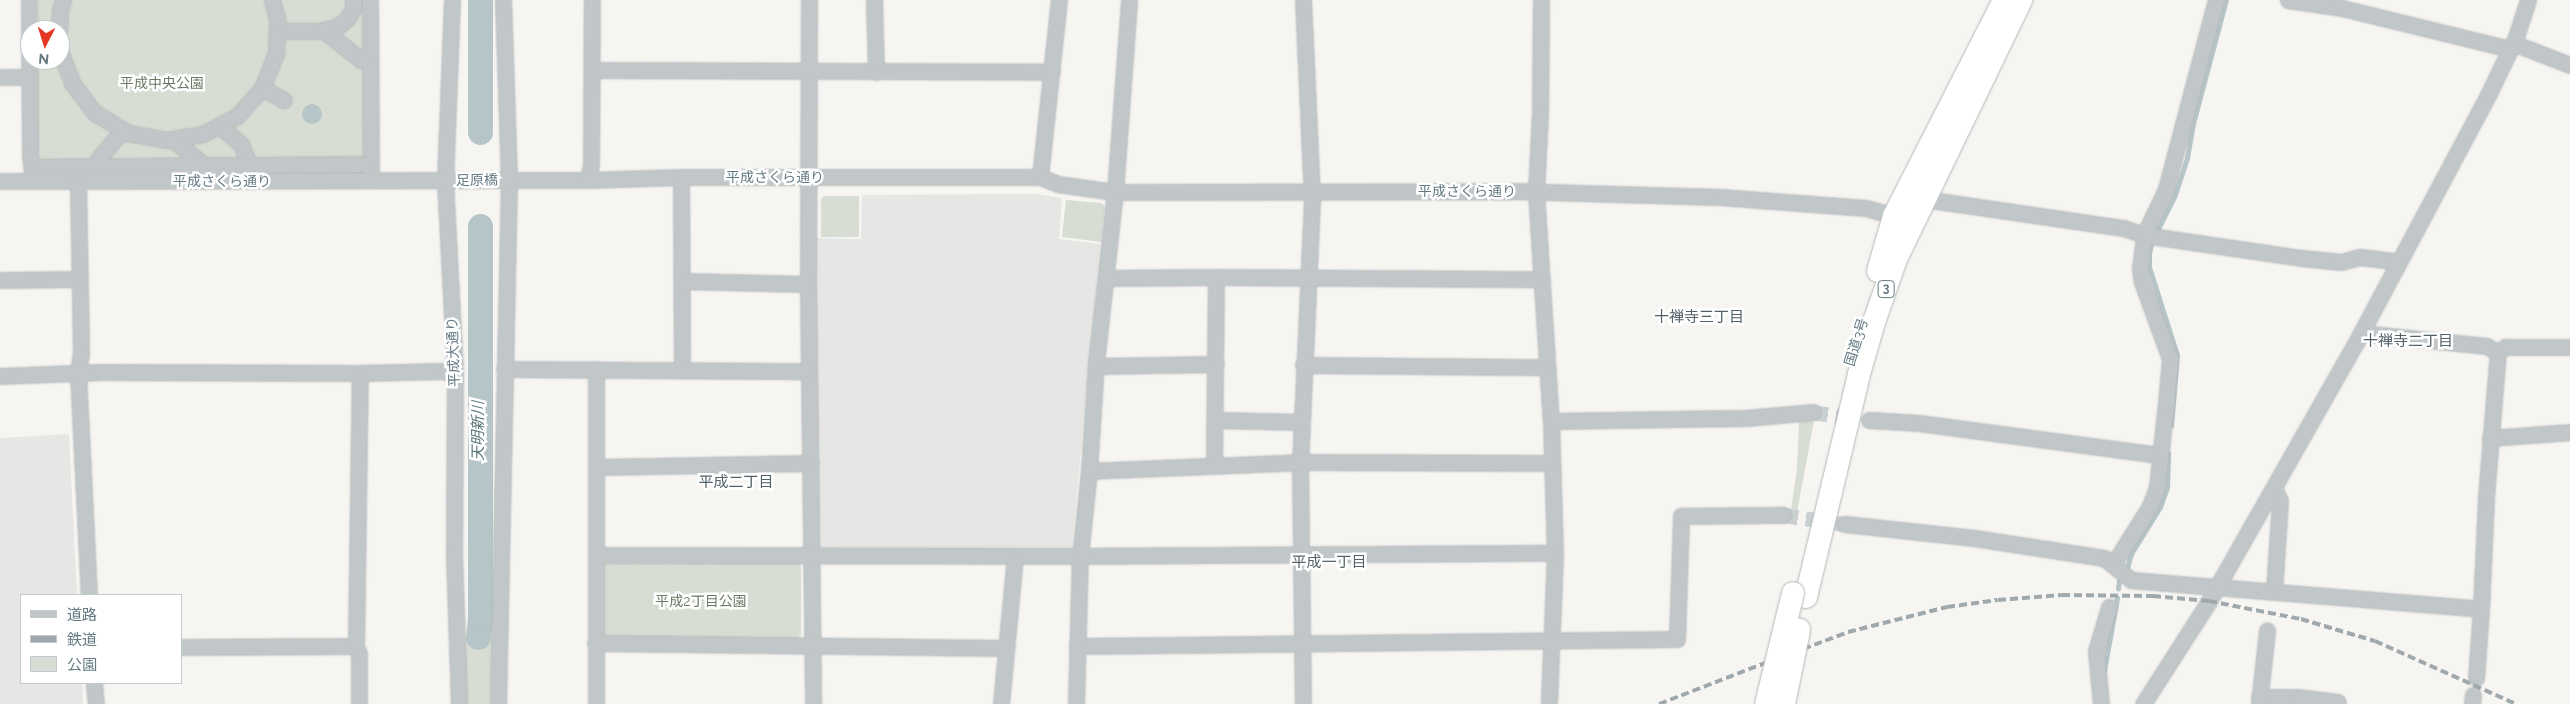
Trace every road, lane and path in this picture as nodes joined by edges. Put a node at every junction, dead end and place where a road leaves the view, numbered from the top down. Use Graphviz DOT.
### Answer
graph roads {
  1 [pos="29,0"];
  2 [pos="63,0"];
  3 [pos="272,0"];
  4 [pos="353,0"];
  5 [pos="361,0"];
  6 [pos="370,0"];
  7 [pos="452,0"];
  8 [pos="503,0"];
  9 [pos="592,0"];
  10 [pos="809,0"];
  11 [pos="874,0"];
  12 [pos="1060,0"];
  13 [pos="1129,0"];
  14 [pos="1303,0"];
  15 [pos="1540,0"];
  16 [pos="2004,0"];
  17 [pos="2021,0"];
  18 [pos="2216,0"];
  19 [pos="2288,0"];
  20 [pos="2528,0"];
  21 [pos="60,20"];
  22 [pos="277,30"];
  23 [pos="323,30"];
  24 [pos="2511,46"];
  25 [pos="361,60"];
  26 [pos="2570,65"];
  27 [pos="67,70"];
  28 [pos="592,70"];
  29 [pos="808,71"];
  30 [pos="876,72"];
  31 [pos="1052,72"];
  32 [pos="0,76"];
  33 [pos="30,77"];
  34 [pos="262,88"];
  35 [pos="284,100"];
  36 [pos="220,126"];
  37 [pos="123,130"];
  38 [pos="172,139"];
  39 [pos="204,165"];
  40 [pos="249,165"];
  41 [pos="95,166"];
  42 [pos="35,174"];
  43 [pos="1040,177"];
  44 [pos="681,178"];
  45 [pos="809,178"];
  46 [pos="371,180"];
  47 [pos="509,180"];
  48 [pos="588,180"];
  49 [pos="0,181"];
  50 [pos="78,181"];
  51 [pos="444,181"];
  52 [pos="1311,191"];
  53 [pos="1115,192"];
  54 [pos="1536,192"];
  55 [pos="1924,199"];
  56 [pos="1894,216"];
  57 [pos="2144,235"];
  58 [pos="2399,262"];
  59 [pos="1216,276"];
  60 [pos="1107,278"];
  61 [pos="1308,278"];
  62 [pos="78,279"];
  63 [pos="1542,279"];
  64 [pos="0,280"];
  65 [pos="682,281"];
  66 [pos="808,284"];
  67 [pos="2361,334"];
  68 [pos="2570,347"];
  69 [pos="2498,352"];
  70 [pos="1216,364"];
  71 [pos="1303,365"];
  72 [pos="1096,366"];
  73 [pos="1547,367"];
  74 [pos="504,369"];
  75 [pos="596,369"];
  76 [pos="682,370"];
  77 [pos="810,371"];
  78 [pos="78,372"];
  79 [pos="360,374"];
  80 [pos="455,374"];
  81 [pos="0,376"];
  82 [pos="1813,412"];
  83 [pos="1216,420"];
  84 [pos="1869,420"];
  85 [pos="1551,421"];
  86 [pos="1301,422"];
  87 [pos="2570,432"];
  88 [pos="2490,438"];
  89 [pos="2159,455"];
  90 [pos="1300,462"];
  91 [pos="811,463"];
  92 [pos="1551,463"];
  93 [pos="1214,466"];
  94 [pos="597,467"];
  95 [pos="1089,471"];
  96 [pos="2274,488"];
  97 [pos="1783,515"];
  98 [pos="1845,524"];
  99 [pos="1555,553"];
  100 [pos="597,555"];
  101 [pos="812,555"];
  102 [pos="1303,555"];
  103 [pos="1015,556"];
  104 [pos="1080,556"];
  105 [pos="2122,572"];
  106 [pos="2217,587"];
  107 [pos="2274,592"];
  108 [pos="89,594"];
  109 [pos="1800,595"];
  110 [pos="2109,608"];
  111 [pos="2481,609"];
  112 [pos="2267,630"];
  113 [pos="1552,641"];
  114 [pos="594,643"];
  115 [pos="1303,643"];
  116 [pos="812,645"];
  117 [pos="356,646"];
  118 [pos="1077,646"];
  119 [pos="182,647"];
  120 [pos="1006,648"];
  121 [pos="2476,678"];
  122 [pos="94,684"];
  123 [pos="2259,701"];
  124 [pos="2338,702"];
  125 [pos="96,704"];
  126 [pos="360,704"];
  127 [pos="459,704"];
  128 [pos="498,704"];
  129 [pos="596,704"];
  130 [pos="813,704"];
  131 [pos="1001,704"];
  132 [pos="1076,704"];
  133 [pos="1304,704"];
  134 [pos="1549,704"];
  135 [pos="1766,704"];
  136 [pos="1784,704"];
  137 [pos="2101,704"];
  138 [pos="2143,704"];
  1 -- 33 [label="street"];
  2 -- 21 [label="street"];
  3 -- 22 [label="street"];
  4 -- 23 [label="street"];
  5 -- 25 [label="street"];
  6 -- 46 [label="street"];
  7 -- 51 [label="street, 平成大通り"];
  8 -- 47 [label="street"];
  9 -- 28 [label="street"];
  10 -- 29 [label="street"];
  11 -- 30 [label="street"];
  12 -- 31 [label="street"];
  13 -- 53 [label="street"];
  14 -- 52 [label="street"];
  15 -- 54 [label="street"];
  16 -- 56 [label="highway, 国道3号 / 3"];
  17 -- 55 [label="highway, 国道3号 / 3"];
  18 -- 57 [label="street"];
  19 -- 24 [label="street"];
  20 -- 24 [label="street"];
  22 -- 23 [label="street"];
  22 -- 34 [label="street"];
  23 -- 25 [label="street"];
  24 -- 26 [label="street"];
  24 -- 58 [label="street"];
  25 -- 40 [label="street"];
  27 -- 37 [label="street"];
  28 -- 29 [label="street"];
  28 -- 48 [label="street"];
  29 -- 30 [label="street"];
  29 -- 45 [label="street"];
  30 -- 31 [label="street"];
  31 -- 43 [label="street"];
  32 -- 33 [label="street"];
  33 -- 42 [label="street"];
  34 -- 35 [label="street"];
  34 -- 36 [label="street"];
  36 -- 38 [label="street"];
  36 -- 40 [label="street"];
  37 -- 38 [label="street"];
  37 -- 41 [label="street"];
  38 -- 39 [label="street"];
  39 -- 40 [label="street"];
  39 -- 41 [label="street"];
  41 -- 42 [label="street"];
  42 -- 49 [label="street, 平成さくら通り"];
  42 -- 50 [label="street, 平成さくら通り"];
  43 -- 45 [label="street, 平成さくら通り"];
  43 -- 53 [label="street, 平成さくら通り"];
  44 -- 45 [label="street, 平成さくら通り"];
  44 -- 48 [label="street, 平成さくら通り"];
  44 -- 65 [label="street"];
  45 -- 66 [label="street"];
  46 -- 50 [label="street, 平成さくら通り"];
  46 -- 51 [label="street, 平成さくら通り"];
  47 -- 48 [label="street, 平成さくら通り"];
  47 -- 51 [label="street, 足原橋"];
  47 -- 74 [label="street"];
  50 -- 62 [label="street"];
  51 -- 80 [label="street, 平成大通り"];
  52 -- 53 [label="street, 平成さくら通り"];
  52 -- 54 [label="street, 平成さくら通り"];
  52 -- 61 [label="street"];
  53 -- 60 [label="street"];
  54 -- 56 [label="street, 平成さくら通り"];
  54 -- 63 [label="street"];
  55 -- 56 [label="street"];
  55 -- 57 [label="street"];
  55 -- 109 [label="highway, 国道3号 / 3"];
  56 -- 109 [label="highway, 国道3号 / 3"];
  57 -- 58 [label="street"];
  57 -- 89 [label="street"];
  58 -- 67 [label="street"];
  59 -- 60 [label="street"];
  59 -- 61 [label="street"];
  59 -- 70 [label="street"];
  60 -- 72 [label="street"];
  61 -- 63 [label="street"];
  61 -- 71 [label="street"];
  62 -- 64 [label="street"];
  62 -- 78 [label="street"];
  63 -- 73 [label="street"];
  65 -- 66 [label="street"];
  65 -- 76 [label="street"];
  66 -- 77 [label="street"];
  67 -- 69 [label="street"];
  67 -- 96 [label="street"];
  68 -- 69 [label="street"];
  69 -- 88 [label="street"];
  70 -- 72 [label="street"];
  70 -- 83 [label="street"];
  71 -- 73 [label="street"];
  71 -- 86 [label="street"];
  72 -- 95 [label="street"];
  73 -- 85 [label="street"];
  74 -- 75 [label="street"];
  74 -- 128 [label="street"];
  75 -- 76 [label="street"];
  75 -- 94 [label="street"];
  76 -- 77 [label="street"];
  77 -- 91 [label="street"];
  78 -- 79 [label="street"];
  78 -- 81 [label="street"];
  78 -- 108 [label="street"];
  79 -- 80 [label="street"];
  79 -- 117 [label="street"];
  80 -- 127 [label="street, 平成大通り"];
  82 -- 85 [label="street"];
  83 -- 86 [label="street"];
  83 -- 93 [label="street"];
  84 -- 89 [label="street"];
  85 -- 92 [label="street"];
  86 -- 90 [label="street"];
  87 -- 88 [label="street"];
  88 -- 111 [label="street"];
  89 -- 105 [label="street"];
  90 -- 92 [label="street"];
  90 -- 93 [label="street"];
  90 -- 102 [label="street"];
  91 -- 94 [label="street"];
  91 -- 101 [label="street"];
  92 -- 99 [label="street"];
  93 -- 95 [label="street"];
  94 -- 100 [label="street"];
  95 -- 104 [label="street"];
  96 -- 106 [label="street"];
  96 -- 107 [label="street"];
  97 -- 113 [label="street"];
  98 -- 105 [label="street"];
  99 -- 102 [label="street"];
  99 -- 113 [label="street"];
  100 -- 101 [label="street"];
  100 -- 114 [label="street"];
  101 -- 103 [label="street"];
  101 -- 116 [label="street"];
  102 -- 104 [label="street"];
  102 -- 115 [label="street"];
  103 -- 104 [label="street"];
  103 -- 120 [label="street"];
  104 -- 118 [label="street"];
  105 -- 106 [label="street"];
  106 -- 107 [label="street"];
  106 -- 138 [label="street"];
  107 -- 111 [label="street"];
  109 -- 135 [label="highway, 国道3号 / 3, bridge"];
  109 -- 136 [label="highway, 国道3号 / 3, bridge"];
  110 -- 137 [label="street"];
  111 -- 121 [label="street"];
  112 -- 123 [label="street"];
  113 -- 115 [label="street"];
  113 -- 134 [label="street"];
  114 -- 116 [label="street"];
  114 -- 129 [label="street"];
  115 -- 118 [label="street"];
  115 -- 133 [label="street"];
  116 -- 120 [label="street"];
  116 -- 130 [label="street"];
  117 -- 119 [label="street"];
  117 -- 126 [label="street"];
  118 -- 132 [label="street"];
  120 -- 131 [label="street"];
  122 -- 125 [label="street"];
  123 -- 124 [label="street"];
}
